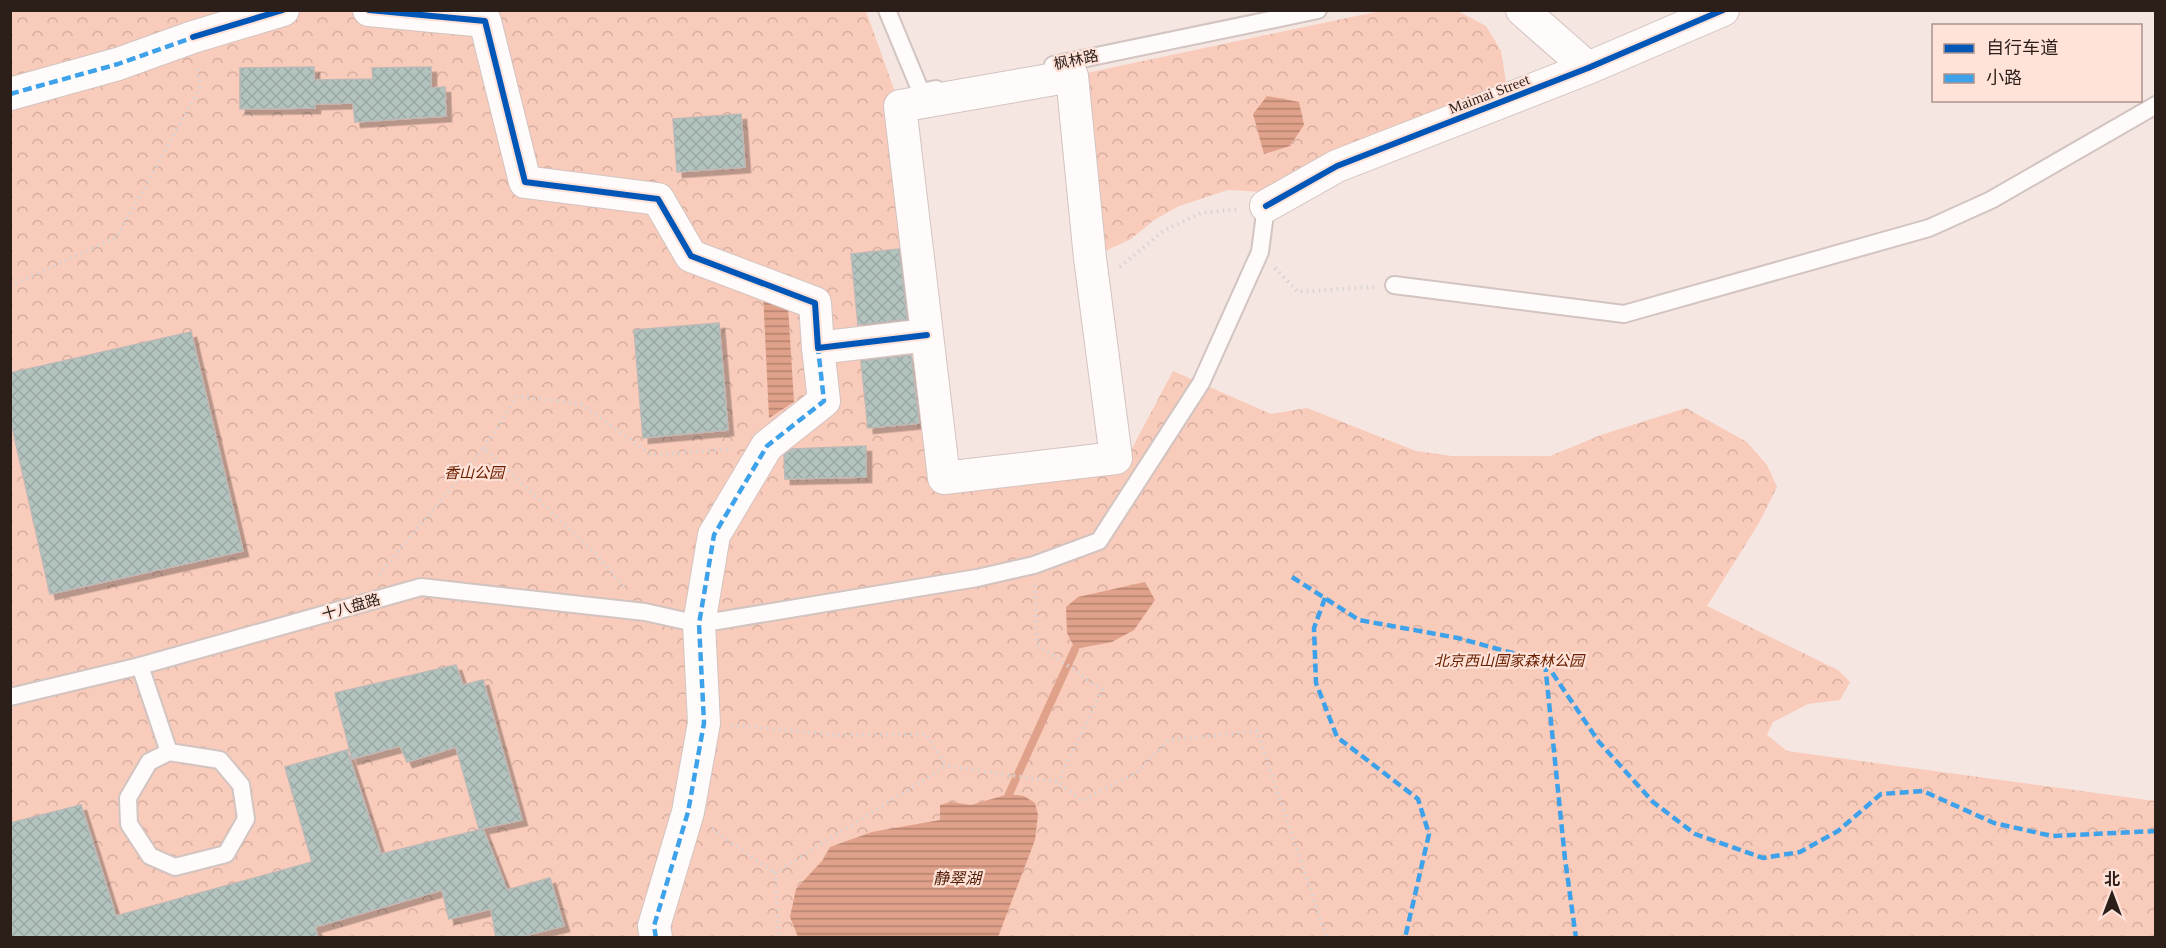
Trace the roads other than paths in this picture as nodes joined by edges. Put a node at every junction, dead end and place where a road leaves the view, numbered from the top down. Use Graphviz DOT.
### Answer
graph roads {
  1 [pos="283,10"];
  2 [pos="369,10"];
  3 [pos="887,10"];
  4 [pos="1318,10"];
  5 [pos="1522,10"];
  6 [pos="1723,10"];
  7 [pos="1588,69"];
  8 [pos="10,94"];
  9 [pos="2156,105"];
  10 [pos="1266,206"];
  11 [pos="1394,285"];
  12 [pos="927,335"];
  13 [pos="818,348"];
  14 [pos="699,624"];
  15 [pos="140,666"];
  16 [pos="10,697"];
  17 [pos="169,752"];
  18 [pos="656,938"];
  1 -- 8 [label="street"];
  2 -- 13 [label="street"];
  3 -- 4 [label="lane, 枫林路"];
  5 -- 7 [label="street"];
  6 -- 7 [label="street, Maimai Street"];
  7 -- 10 [label="street, Maimai Street"];
  9 -- 11 [label="lane"];
  10 -- 14 [label="lane"];
  12 -- 12 [label="street"];
  12 -- 13 [label="street"];
  13 -- 14 [label="street"];
  14 -- 15 [label="lane, 十八盘路"];
  14 -- 18 [label="street"];
  15 -- 16 [label="lane, 十八盘路"];
  15 -- 17 [label="lane"];
  17 -- 17 [label="lane"];
}
